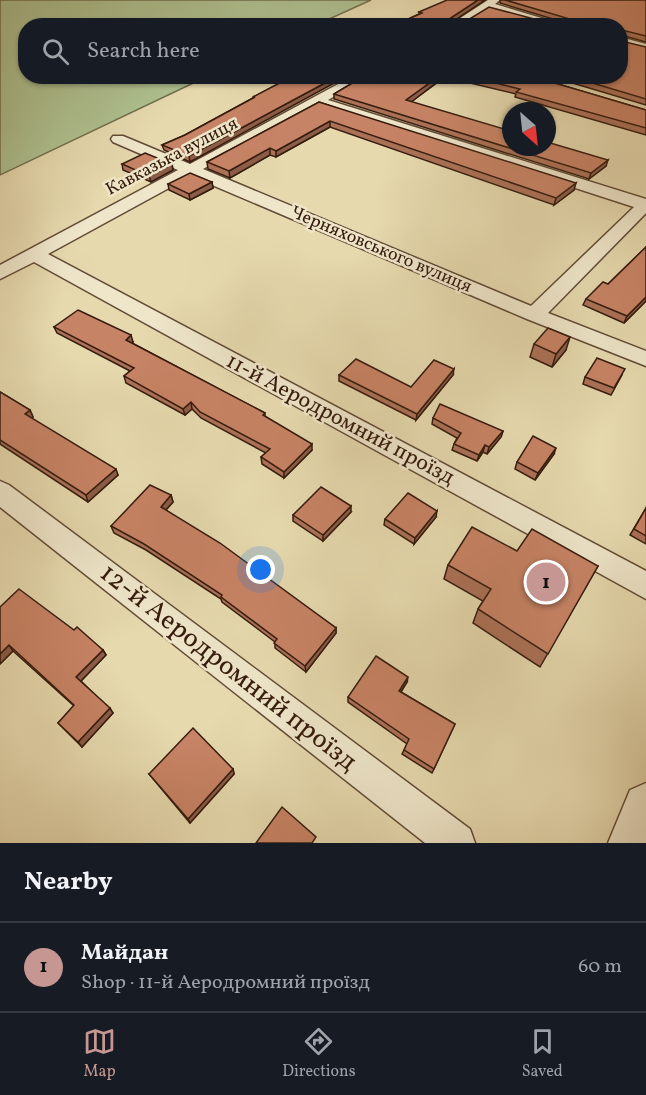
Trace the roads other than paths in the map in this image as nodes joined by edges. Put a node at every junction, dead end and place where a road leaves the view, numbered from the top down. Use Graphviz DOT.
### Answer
graph roads {
  1 [pos="491,3"];
  2 [pos="466,18"];
  3 [pos="538,18"];
  4 [pos="628,42"];
  5 [pos="646,47"];
  6 [pos="349,84"];
  7 [pos="318,101"];
  8 [pos="118,139"];
  9 [pos="189,169"];
  10 [pos="646,204"];
  11 [pos="33,254"];
  12 [pos="0,273"];
  13 [pos="534,315"];
  14 [pos="646,359"];
  15 [pos="0,492"];
  16 [pos="646,586"];
  17 [pos="646,806"];
  18 [pos="456,843"];
  19 [pos="632,843"];
  1 -- 2 [label="street"];
  1 -- 3 [label="street"];
  4 -- 5 [label="street"];
  6 -- 7 [label="street, Кавказька вулиця"];
  7 -- 9 [label="street, Кавказька вулиця"];
  7 -- 10 [label="street"];
  8 -- 9 [label="street, Черняховського вулиця"];
  9 -- 11 [label="street, Кавказька вулиця"];
  9 -- 13 [label="street, Черняховського вулиця"];
  10 -- 13 [label="street"];
  11 -- 12 [label="street, Кавказька вулиця"];
  11 -- 16 [label="street, 11-й Аеродромний проїзд"];
  13 -- 14 [label="street, Черняховського вулиця"];
  15 -- 18 [label="street, 12-й Аеродромний проїзд"];
  17 -- 19 [label="street"];
}
